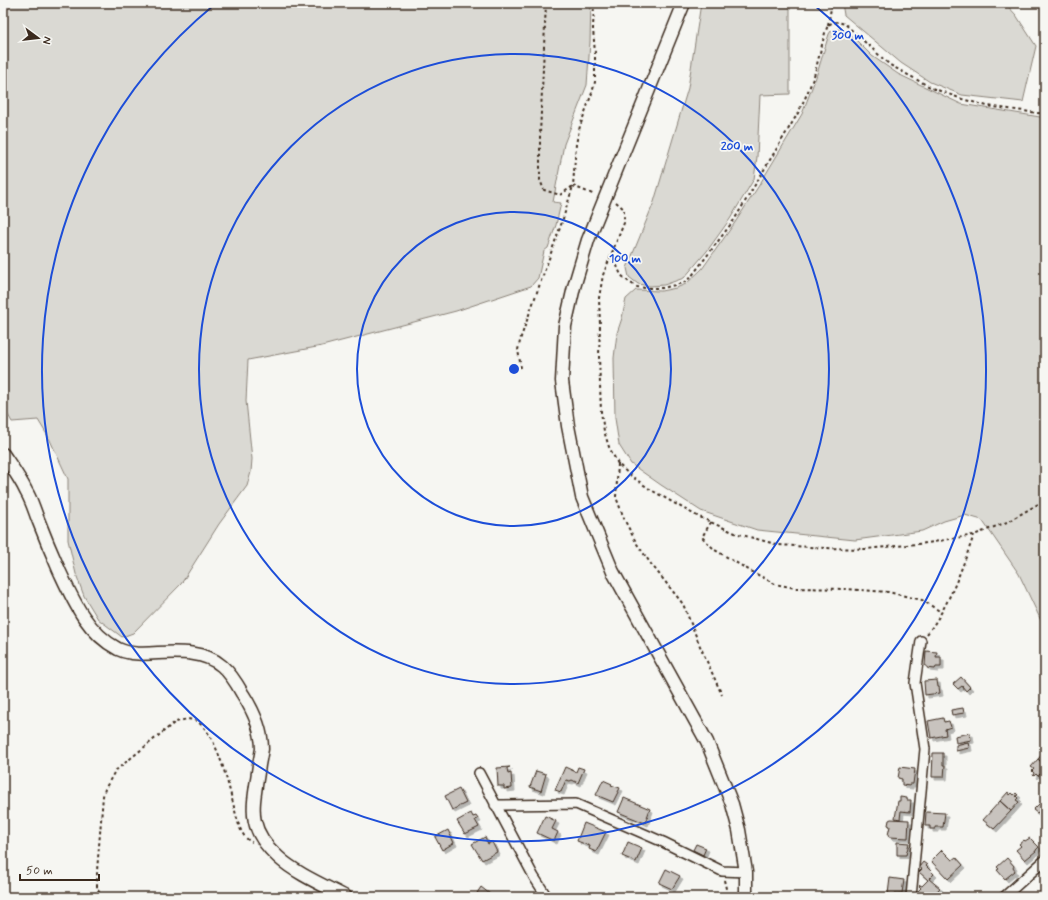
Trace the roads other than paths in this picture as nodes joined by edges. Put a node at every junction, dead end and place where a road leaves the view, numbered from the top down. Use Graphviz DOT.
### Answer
graph roads {
  1 [pos="684,3"];
  2 [pos="3,454"];
  3 [pos="921,641"];
  4 [pos="479,773"];
  5 [pos="495,805"];
  6 [pos="1045,860"];
  7 [pos="746,872"];
  8 [pos="346,897"];
  9 [pos="547,897"];
  10 [pos="746,897"];
  11 [pos="911,897"];
  12 [pos="1004,897"];
  1 -- 7 [label="street"];
  2 -- 8 [label="street"];
  3 -- 11 [label="street"];
  4 -- 5 [label="street"];
  5 -- 7 [label="street"];
  5 -- 9 [label="street"];
  6 -- 12 [label="street"];
  7 -- 10 [label="street"];
}
